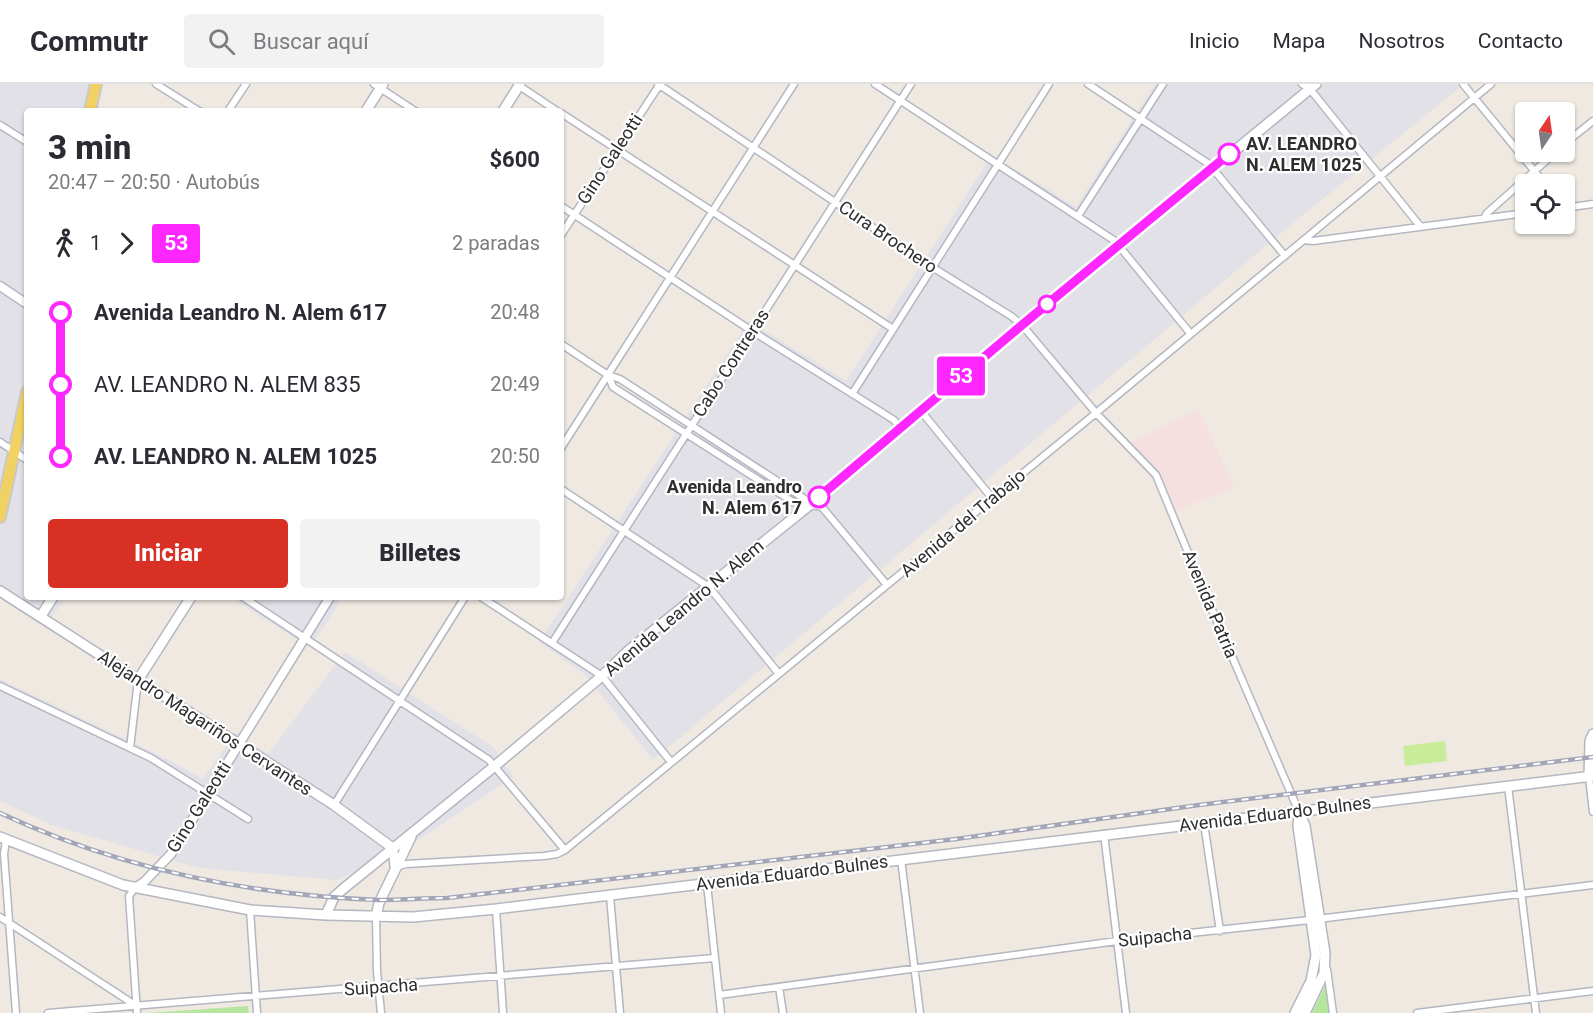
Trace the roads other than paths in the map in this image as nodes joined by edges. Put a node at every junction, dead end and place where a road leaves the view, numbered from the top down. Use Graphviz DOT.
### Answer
graph roads {
  1 [pos="96,84"];
  2 [pos="156,84"];
  3 [pos="246,84"];
  4 [pos="659,84"];
  5 [pos="794,84"];
  6 [pos="876,84"];
  7 [pos="911,84"];
  8 [pos="1049,84"];
  9 [pos="1088,84"];
  10 [pos="1163,84"];
  11 [pos="1463,84"];
  12 [pos="1491,84"];
  13 [pos="518,85"];
  14 [pos="379,86"];
  15 [pos="1309,86"];
  16 [pos="1474,98"];
  17 [pos="900,100"];
  18 [pos="91,108"];
  19 [pos="194,108"];
  20 [pos="230,108"];
  21 [pos="368,108"];
  22 [pos="411,108"];
  23 [pos="505,108"];
  24 [pos="553,108"];
  25 [pos="564,115"];
  26 [pos="1141,118"];
  27 [pos="1593,121"];
  28 [pos="0,125"];
  29 [pos="1575,135"];
  30 [pos="24,140"];
  31 [pos="754,148"];
  32 [pos="617,150"];
  33 [pos="1544,162"];
  34 [pos="998,163"];
  35 [pos="1213,167"];
  36 [pos="1533,171"];
  37 [pos="1536,174"];
  38 [pos="1381,176"];
  39 [pos="835,202"];
  40 [pos="1593,204"];
  41 [pos="1575,206"];
  42 [pos="564,208"];
  43 [pos="712,212"];
  44 [pos="1515,214"];
  45 [pos="574,215"];
  46 [pos="1078,216"];
  47 [pos="1484,218"];
  48 [pos="1420,226"];
  49 [pos="564,230"];
  50 [pos="1304,240"];
  51 [pos="1119,245"];
  52 [pos="1285,256"];
  53 [pos="795,265"];
  54 [pos="932,267"];
  55 [pos="670,278"];
  56 [pos="0,286"];
  57 [pos="24,302"];
  58 [pos="1022,325"];
  59 [pos="893,329"];
  60 [pos="752,331"];
  61 [pos="1190,333"];
  62 [pos="564,346"];
  63 [pos="608,375"];
  64 [pos="852,394"];
  65 [pos="24,406"];
  66 [pos="921,411"];
  67 [pos="1096,413"];
  68 [pos="691,425"];
  69 [pos="900,428"];
  70 [pos="686,433"];
  71 [pos="0,442"];
  72 [pos="564,443"];
  73 [pos="14,451"];
  74 [pos="24,458"];
  75 [pos="564,491"];
  76 [pos="992,498"];
  77 [pos="811,504"];
  78 [pos="0,517"];
  79 [pos="624,530"];
  80 [pos="887,585"];
  81 [pos="710,587"];
  82 [pos="0,591"];
  83 [pos="51,600"];
  84 [pos="189,600"];
  85 [pos="248,600"];
  86 [pos="328,600"];
  87 [pos="463,600"];
  88 [pos="486,600"];
  89 [pos="41,616"];
  90 [pos="305,637"];
  91 [pos="552,643"];
  92 [pos="779,674"];
  93 [pos="602,676"];
  94 [pos="138,680"];
  95 [pos="0,686"];
  96 [pos="400,699"];
  97 [pos="1593,734"];
  98 [pos="239,744"];
  99 [pos="130,748"];
  100 [pos="671,762"];
  101 [pos="496,765"];
  102 [pos="1591,776"];
  103 [pos="1508,786"];
  104 [pos="209,793"];
  105 [pos="334,805"];
  106 [pos="1299,812"];
  107 [pos="1593,812"];
  108 [pos="248,819"];
  109 [pos="1204,822"];
  110 [pos="413,834"];
  111 [pos="1104,834"];
  112 [pos="3,838"];
  113 [pos="392,848"];
  114 [pos="564,850"];
  115 [pos="901,859"];
  116 [pos="395,867"];
  117 [pos="707,884"];
  118 [pos="1593,885"];
  119 [pos="135,888"];
  120 [pos="1521,893"];
  121 [pos="610,896"];
  122 [pos="496,909"];
  123 [pos="250,910"];
  124 [pos="326,915"];
  125 [pos="0,917"];
  126 [pos="376,917"];
  127 [pos="1315,919"];
  128 [pos="9,923"];
  129 [pos="1220,931"];
  130 [pos="1117,941"];
  131 [pos="1325,953"];
  132 [pos="715,958"];
  133 [pos="616,967"];
  134 [pos="915,970"];
  135 [pos="500,977"];
  136 [pos="1316,982"];
  137 [pos="379,987"];
  138 [pos="779,987"];
  139 [pos="1329,987"];
  140 [pos="1593,991"];
  141 [pos="719,995"];
  142 [pos="255,996"];
  143 [pos="1534,998"];
  144 [pos="137,1009"];
  145 [pos="16,1013"];
  146 [pos="48,1013"];
  147 [pos="257,1013"];
  148 [pos="381,1013"];
  149 [pos="503,1013"];
  150 [pos="620,1013"];
  151 [pos="721,1013"];
  152 [pos="783,1013"];
  153 [pos="920,1013"];
  154 [pos="1126,1013"];
  155 [pos="1295,1013"];
  156 [pos="1305,1013"];
  157 [pos="1333,1013"];
  158 [pos="1416,1013"];
  159 [pos="1536,1013"];
  1 -- 18 [label="main road"];
  2 -- 19 [label="street"];
  3 -- 20 [label="street"];
  4 -- 31 [label="street, Cura Brochero"];
  4 -- 32 [label="street, Gino Galeotti"];
  5 -- 31 [label="street"];
  6 -- 17 [label="street"];
  7 -- 17 [label="street, Cabo Contreras"];
  8 -- 34 [label="street"];
  9 -- 26 [label="street"];
  10 -- 26 [label="street"];
  11 -- 16 [label="street"];
  12 -- 16 [label="street, Avenida del Trabajo"];
  13 -- 23 [label="main road"];
  13 -- 24 [label="street"];
  14 -- 21 [label="main road"];
  14 -- 22 [label="street"];
  15 -- 35 [label="main road, Avenida Leandro N. Alem"];
  15 -- 38 [label="street"];
  16 -- 36 [label="street"];
  16 -- 38 [label="street, Avenida del Trabajo"];
  17 -- 34 [label="street"];
  17 -- 39 [label="street, Cabo Contreras"];
  25 -- 32 [label="street"];
  26 -- 35 [label="street"];
  26 -- 46 [label="street"];
  27 -- 29 [label="street"];
  28 -- 30 [label="street"];
  31 -- 39 [label="street, Cura Brochero"];
  31 -- 43 [label="street"];
  32 -- 43 [label="street"];
  32 -- 45 [label="street, Gino Galeotti"];
  33 -- 36 [label="street"];
  34 -- 46 [label="street"];
  34 -- 54 [label="street"];
  35 -- 51 [label="main road, Avenida Leandro N. Alem"];
  35 -- 52 [label="street"];
  36 -- 37 [label="street"];
  36 -- 47 [label="street"];
  38 -- 48 [label="street"];
  38 -- 50 [label="street, Avenida del Trabajo"];
  39 -- 53 [label="street, Cabo Contreras"];
  39 -- 54 [label="street, Cura Brochero"];
  40 -- 41 [label="street"];
  42 -- 45 [label="street"];
  43 -- 53 [label="street"];
  43 -- 55 [label="street"];
  44 -- 47 [label="street"];
  45 -- 49 [label="street, Gino Galeotti"];
  45 -- 55 [label="street"];
  46 -- 51 [label="street"];
  47 -- 48 [label="street"];
  48 -- 50 [label="street"];
  50 -- 52 [label="street, Avenida del Trabajo"];
  51 -- 58 [label="main road, Avenida Leandro N. Alem"];
  51 -- 61 [label="street"];
  52 -- 61 [label="street, Avenida del Trabajo"];
  53 -- 59 [label="street"];
  53 -- 60 [label="street, Cabo Contreras"];
  54 -- 58 [label="street, Cura Brochero"];
  54 -- 59 [label="street"];
  55 -- 60 [label="street"];
  55 -- 63 [label="street"];
  56 -- 57 [label="street"];
  58 -- 66 [label="main road, Avenida Leandro N. Alem"];
  58 -- 67 [label="street, Cura Brochero"];
  59 -- 64 [label="street"];
  60 -- 64 [label="street"];
  60 -- 68 [label="street, Cabo Contreras"];
  61 -- 67 [label="street, Avenida del Trabajo"];
  62 -- 63 [label="street"];
  63 -- 68 [label="street"];
  63 -- 70 [label="street"];
  63 -- 72 [label="street"];
  64 -- 69 [label="street"];
  65 -- 73 [label="main road"];
  66 -- 69 [label="main road, Avenida Leandro N. Alem"];
  66 -- 76 [label="street"];
  67 -- 76 [label="street, Avenida del Trabajo"];
  67 -- 106 [label="street, Avenida Patria"];
  68 -- 70 [label="street, Cabo Contreras"];
  68 -- 77 [label="street"];
  69 -- 77 [label="main road, Avenida Leandro N. Alem"];
  70 -- 77 [label="street"];
  70 -- 79 [label="street, Cabo Contreras"];
  71 -- 73 [label="street"];
  73 -- 74 [label="street"];
  73 -- 78 [label="main road"];
  75 -- 79 [label="street"];
  76 -- 80 [label="street, Avenida del Trabajo"];
  77 -- 80 [label="street"];
  77 -- 81 [label="main road, Avenida Leandro N. Alem"];
  79 -- 81 [label="street"];
  79 -- 91 [label="street, Cabo Contreras"];
  80 -- 92 [label="street, Avenida del Trabajo"];
  81 -- 92 [label="street"];
  81 -- 93 [label="main road, Avenida Leandro N. Alem"];
  82 -- 89 [label="main road, Alejandro Magariños Cervantes"];
  83 -- 89 [label="main road"];
  84 -- 94 [label="main road"];
  85 -- 90 [label="street"];
  86 -- 90 [label="street, Gino Galeotti"];
  87 -- 96 [label="street"];
  88 -- 91 [label="street"];
  89 -- 94 [label="main road, Alejandro Magariños Cervantes"];
  90 -- 96 [label="street"];
  90 -- 98 [label="street, Gino Galeotti"];
  91 -- 93 [label="street"];
  92 -- 100 [label="street, Avenida del Trabajo"];
  93 -- 100 [label="street"];
  93 -- 101 [label="main road, Avenida Leandro N. Alem"];
  94 -- 98 [label="main road, Alejandro Magariños Cervantes"];
  94 -- 99 [label="street"];
  95 -- 99 [label="street"];
  96 -- 101 [label="street"];
  96 -- 105 [label="street"];
  97 -- 102 [label="main road"];
  98 -- 104 [label="street, Gino Galeotti"];
  98 -- 105 [label="main road, Alejandro Magariños Cervantes"];
  99 -- 104 [label="street"];
  100 -- 114 [label="street, Avenida del Trabajo"];
  101 -- 110 [label="main road, Avenida Leandro N. Alem"];
  101 -- 114 [label="street"];
  102 -- 103 [label="main road, Avenida Eduardo Bulnes"];
  102 -- 107 [label="street"];
  103 -- 106 [label="main road, Avenida Eduardo Bulnes"];
  103 -- 120 [label="street"];
  104 -- 108 [label="street"];
  104 -- 119 [label="street, Gino Galeotti"];
  105 -- 113 [label="main road, Alejandro Magariños Cervantes"];
  106 -- 109 [label="main road, Avenida Eduardo Bulnes"];
  106 -- 127 [label="main road, Avenida Patria"];
  109 -- 111 [label="main road, Avenida Eduardo Bulnes"];
  109 -- 129 [label="street"];
  110 -- 113 [label="main road, Avenida Leandro N. Alem"];
  110 -- 116 [label="main road, Avenida Leandro N. Alem"];
  111 -- 115 [label="main road, Avenida Eduardo Bulnes"];
  111 -- 130 [label="street"];
  112 -- 119 [label="main road, Avenida Eduardo Bulnes"];
  112 -- 128 [label="street"];
  113 -- 116 [label="main road"];
  113 -- 124 [label="main road, Avenida Leandro N. Alem"];
  114 -- 116 [label="street, Avenida del Trabajo"];
  115 -- 117 [label="main road, Avenida Eduardo Bulnes"];
  115 -- 134 [label="street"];
  116 -- 126 [label="main road, Avenida Leandro N. Alem"];
  117 -- 121 [label="main road, Avenida Eduardo Bulnes"];
  117 -- 132 [label="street"];
  118 -- 120 [label="street, Suipacha"];
  119 -- 123 [label="main road, Avenida Eduardo Bulnes"];
  119 -- 144 [label="street"];
  120 -- 127 [label="street, Suipacha"];
  120 -- 143 [label="street"];
  121 -- 122 [label="main road, Avenida Eduardo Bulnes"];
  121 -- 133 [label="street"];
  122 -- 126 [label="main road, Avenida Eduardo Bulnes"];
  122 -- 135 [label="street"];
  123 -- 124 [label="main road, Avenida Eduardo Bulnes"];
  123 -- 142 [label="street"];
  124 -- 126 [label="main road, Avenida Eduardo Bulnes"];
  125 -- 128 [label="street"];
  126 -- 137 [label="street"];
  127 -- 129 [label="street, Suipacha"];
  127 -- 131 [label="main road, Avenida Patria"];
  127 -- 136 [label="main road, Avenida Patria"];
  128 -- 144 [label="street"];
  128 -- 145 [label="street"];
  129 -- 130 [label="street, Suipacha"];
  130 -- 134 [label="street, Suipacha"];
  130 -- 154 [label="street"];
  131 -- 136 [label="main road, Avenida Patria"];
  131 -- 139 [label="street"];
  132 -- 133 [label="street, Suipacha"];
  132 -- 141 [label="street"];
  133 -- 135 [label="street, Suipacha"];
  133 -- 150 [label="street"];
  134 -- 138 [label="street, Suipacha"];
  134 -- 153 [label="street"];
  135 -- 137 [label="street, Suipacha"];
  135 -- 149 [label="street"];
  136 -- 139 [label="street"];
  136 -- 155 [label="main road, Avenida Patria"];
  136 -- 156 [label="main road, Avenida Patria"];
  137 -- 142 [label="street, Suipacha"];
  137 -- 148 [label="street"];
  138 -- 141 [label="street, Suipacha"];
  138 -- 152 [label="street"];
  139 -- 157 [label="street"];
  140 -- 143 [label="street"];
  141 -- 151 [label="street"];
  142 -- 144 [label="street, Suipacha"];
  142 -- 147 [label="street"];
  143 -- 158 [label="street"];
  143 -- 159 [label="street"];
  144 -- 146 [label="street, Suipacha"];
}
